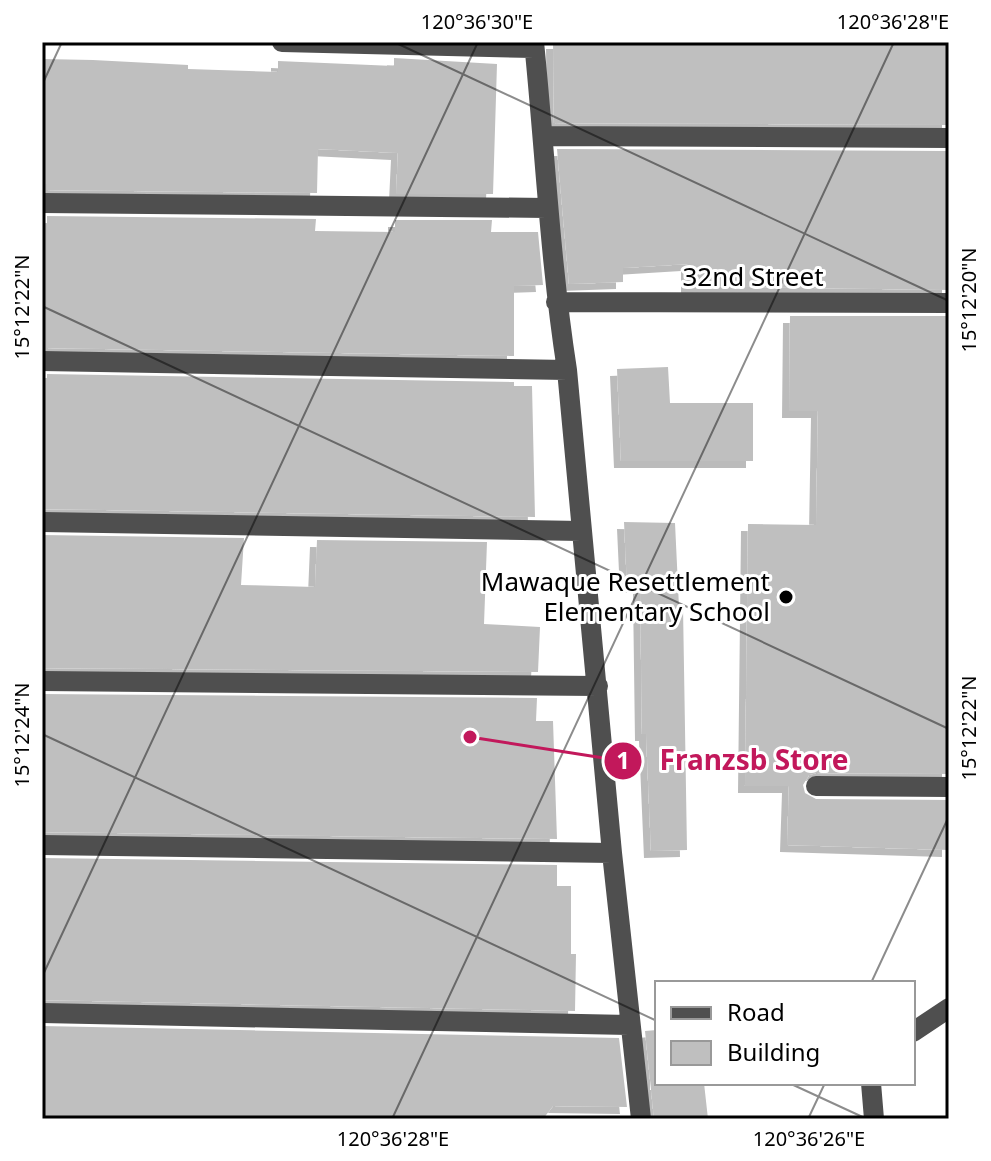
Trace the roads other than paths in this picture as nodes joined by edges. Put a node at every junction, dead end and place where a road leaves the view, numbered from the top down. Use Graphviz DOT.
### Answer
graph roads {
  1 [pos="282,42"];
  2 [pos="534,45"];
  3 [pos="543,136"];
  4 [pos="949,138"];
  5 [pos="42,203"];
  6 [pos="547,208"];
  7 [pos="556,302"];
  8 [pos="949,303"];
  9 [pos="42,361"];
  10 [pos="567,370"];
  11 [pos="42,522"];
  12 [pos="581,531"];
  13 [pos="42,681"];
  14 [pos="598,686"];
  15 [pos="816,786"];
  16 [pos="949,787"];
  17 [pos="42,845"];
  18 [pos="612,853"];
  19 [pos="949,1008"];
  20 [pos="42,1013"];
  21 [pos="629,1025"];
  22 [pos="915,1031"];
  23 [pos="871,1085"];
  24 [pos="641,1119"];
  25 [pos="874,1119"];
  1 -- 2 [label="street"];
  2 -- 3 [label="street"];
  3 -- 4 [label="street"];
  3 -- 6 [label="street"];
  5 -- 6 [label="street"];
  6 -- 7 [label="street"];
  7 -- 8 [label="street, 32nd Street"];
  7 -- 10 [label="street"];
  9 -- 10 [label="street"];
  10 -- 12 [label="street"];
  11 -- 12 [label="street"];
  12 -- 14 [label="street"];
  13 -- 14 [label="street"];
  14 -- 18 [label="street"];
  15 -- 16 [label="street"];
  17 -- 18 [label="street"];
  18 -- 21 [label="street"];
  19 -- 22 [label="street"];
  20 -- 21 [label="street"];
  21 -- 24 [label="street"];
  23 -- 25 [label="street"];
}
